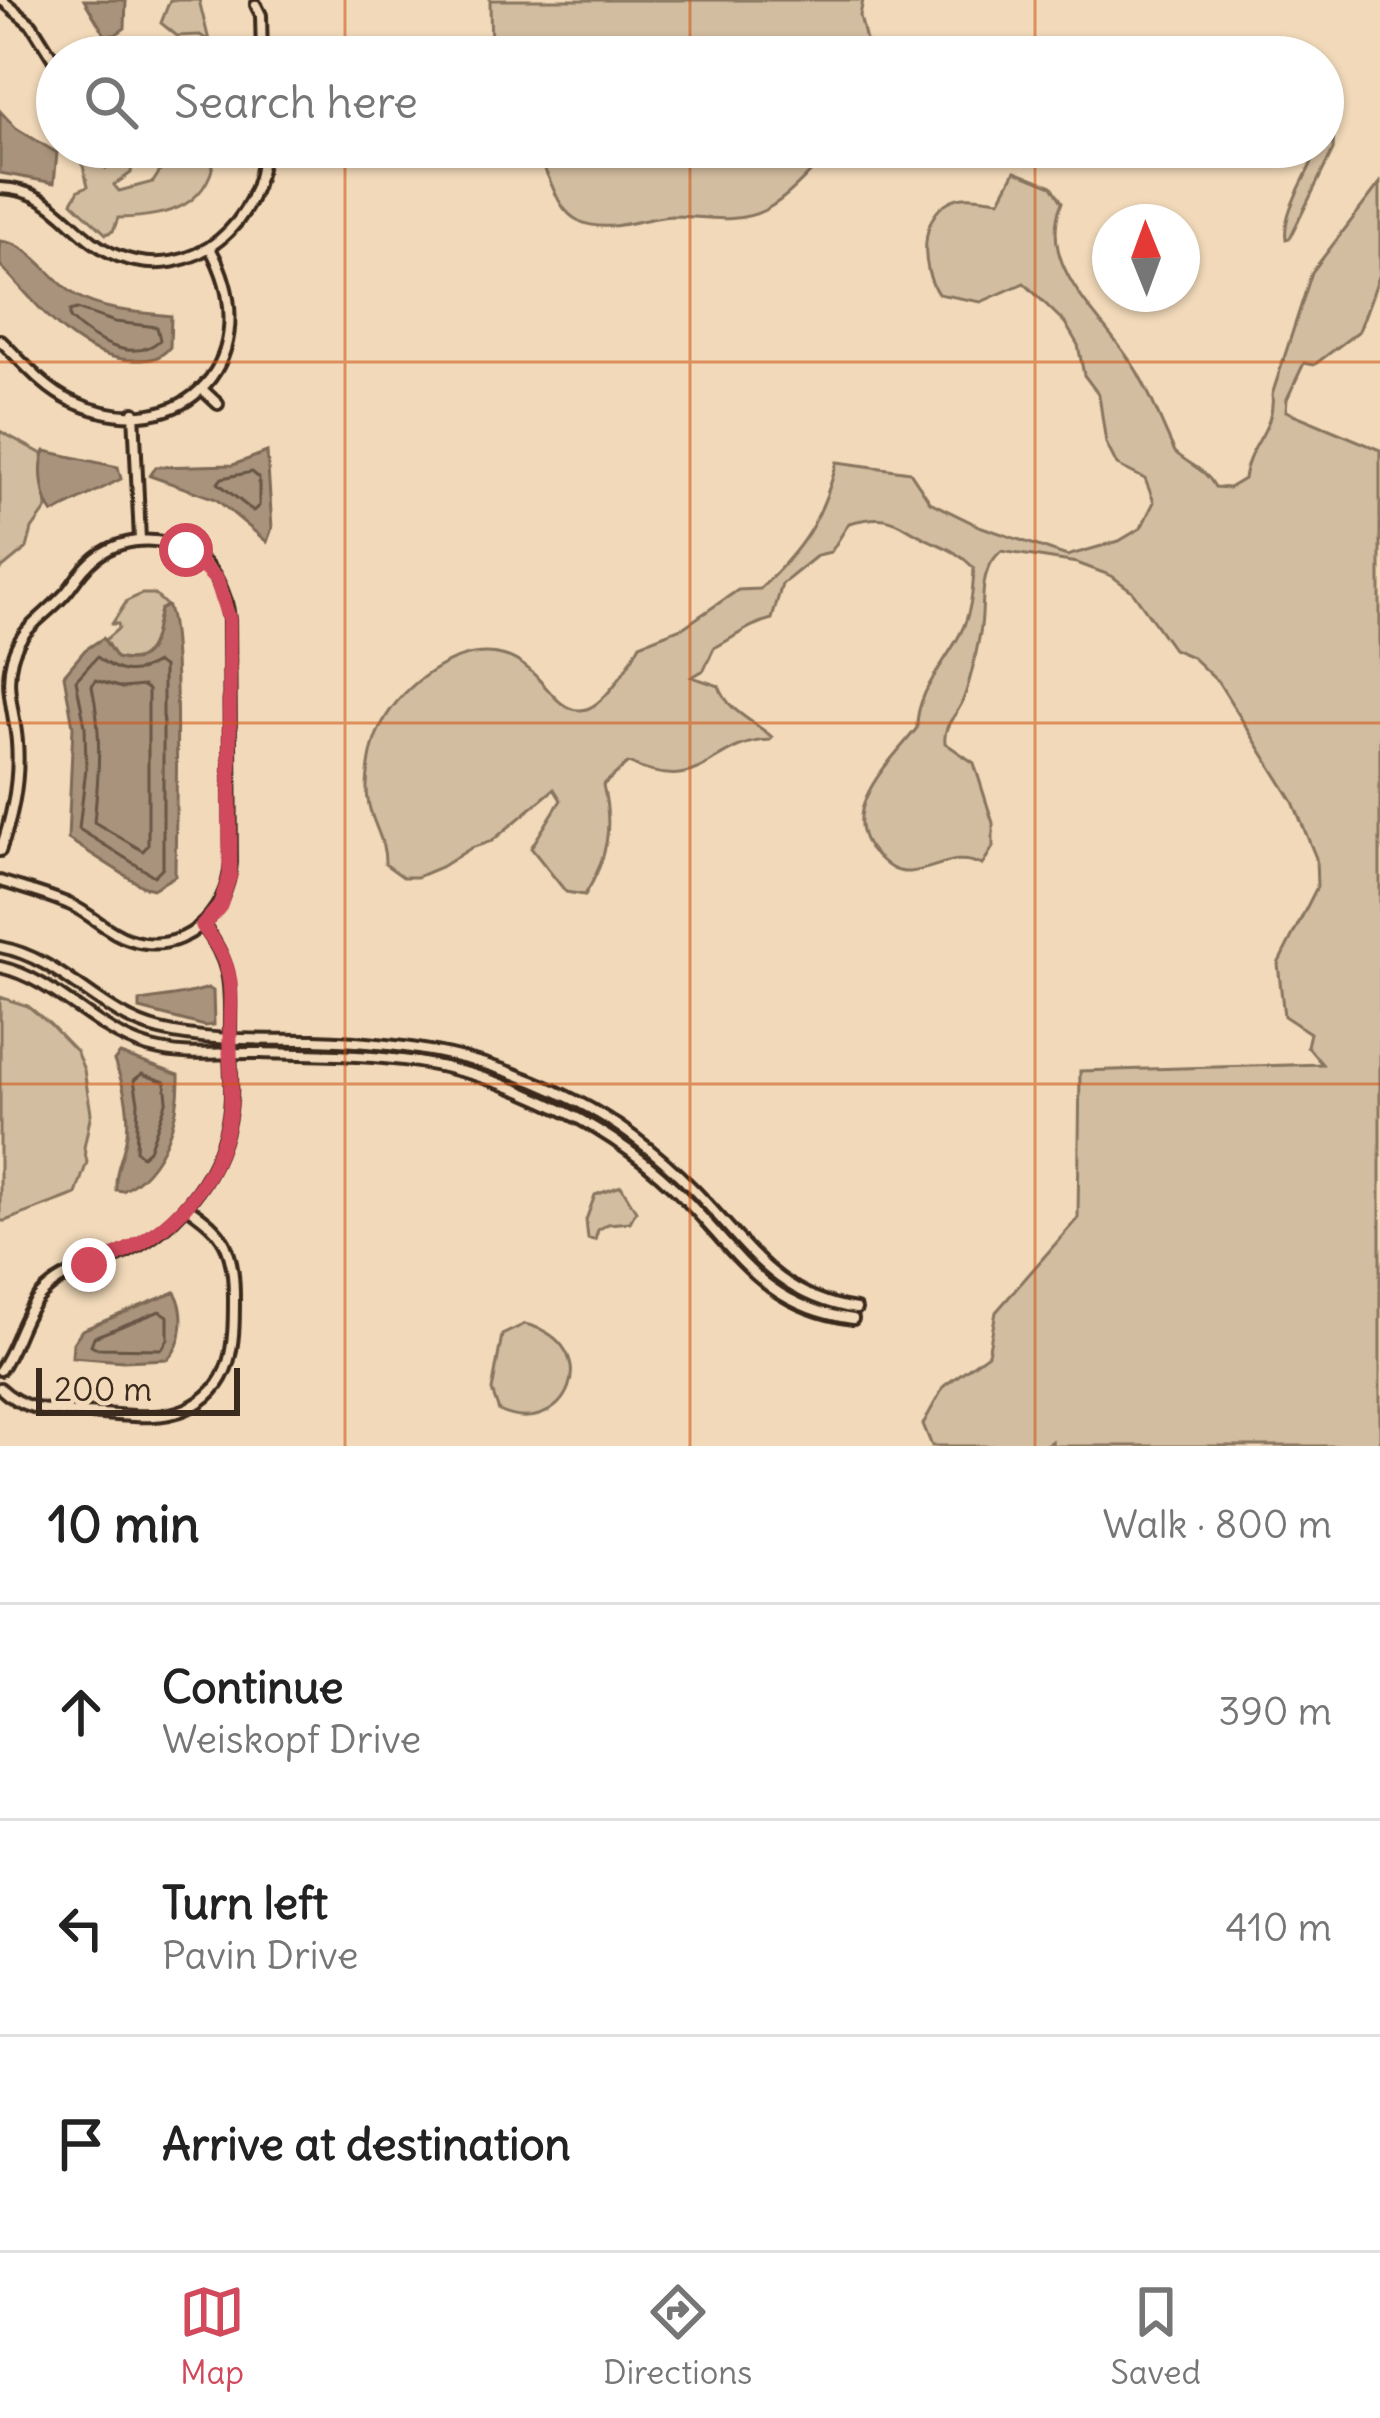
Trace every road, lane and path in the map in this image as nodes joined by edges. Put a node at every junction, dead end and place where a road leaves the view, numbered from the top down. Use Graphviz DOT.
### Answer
graph roads {
  1 [pos="2,0"];
  2 [pos="256,4"];
  3 [pos="39,36"];
  4 [pos="262,36"];
  5 [pos="259,168"];
  6 [pos="0,188"];
  7 [pos="210,248"];
  8 [pos="0,340"];
  9 [pos="203,390"];
  10 [pos="218,404"];
  11 [pos="134,412"];
  12 [pos="140,540"];
  13 [pos="0,643"];
  14 [pos="16,648"];
  15 [pos="5,664"];
  16 [pos="0,850"];
  17 [pos="0,881"];
  18 [pos="203,926"];
  19 [pos="0,947"];
  20 [pos="0,967"];
  21 [pos="230,1037"];
  22 [pos="230,1054"];
  23 [pos="186,1206"];
  24 [pos="0,1370"];
  25 [pos="0,1388"];
  1 -- 3 [label="street"];
  2 -- 4 [label="street"];
  5 -- 7 [label="street"];
  6 -- 7 [label="street"];
  7 -- 9 [label="street"];
  8 -- 11 [label="street"];
  9 -- 10 [label="street"];
  9 -- 11 [label="street"];
  11 -- 12 [label="street"];
  12 -- 14 [label="street"];
  12 -- 18 [label="street"];
  13 -- 14 [label="street"];
  14 -- 15 [label="street"];
  15 -- 16 [label="street"];
  17 -- 18 [label="street"];
  18 -- 21 [label="street"];
  19 -- 21 [label="street"];
  20 -- 22 [label="street"];
  21 -- 22 [label="street"];
  21 -- 22 [label="street"];
  22 -- 23 [label="street"];
  23 -- 24 [label="street"];
  23 -- 25 [label="street"];
}
